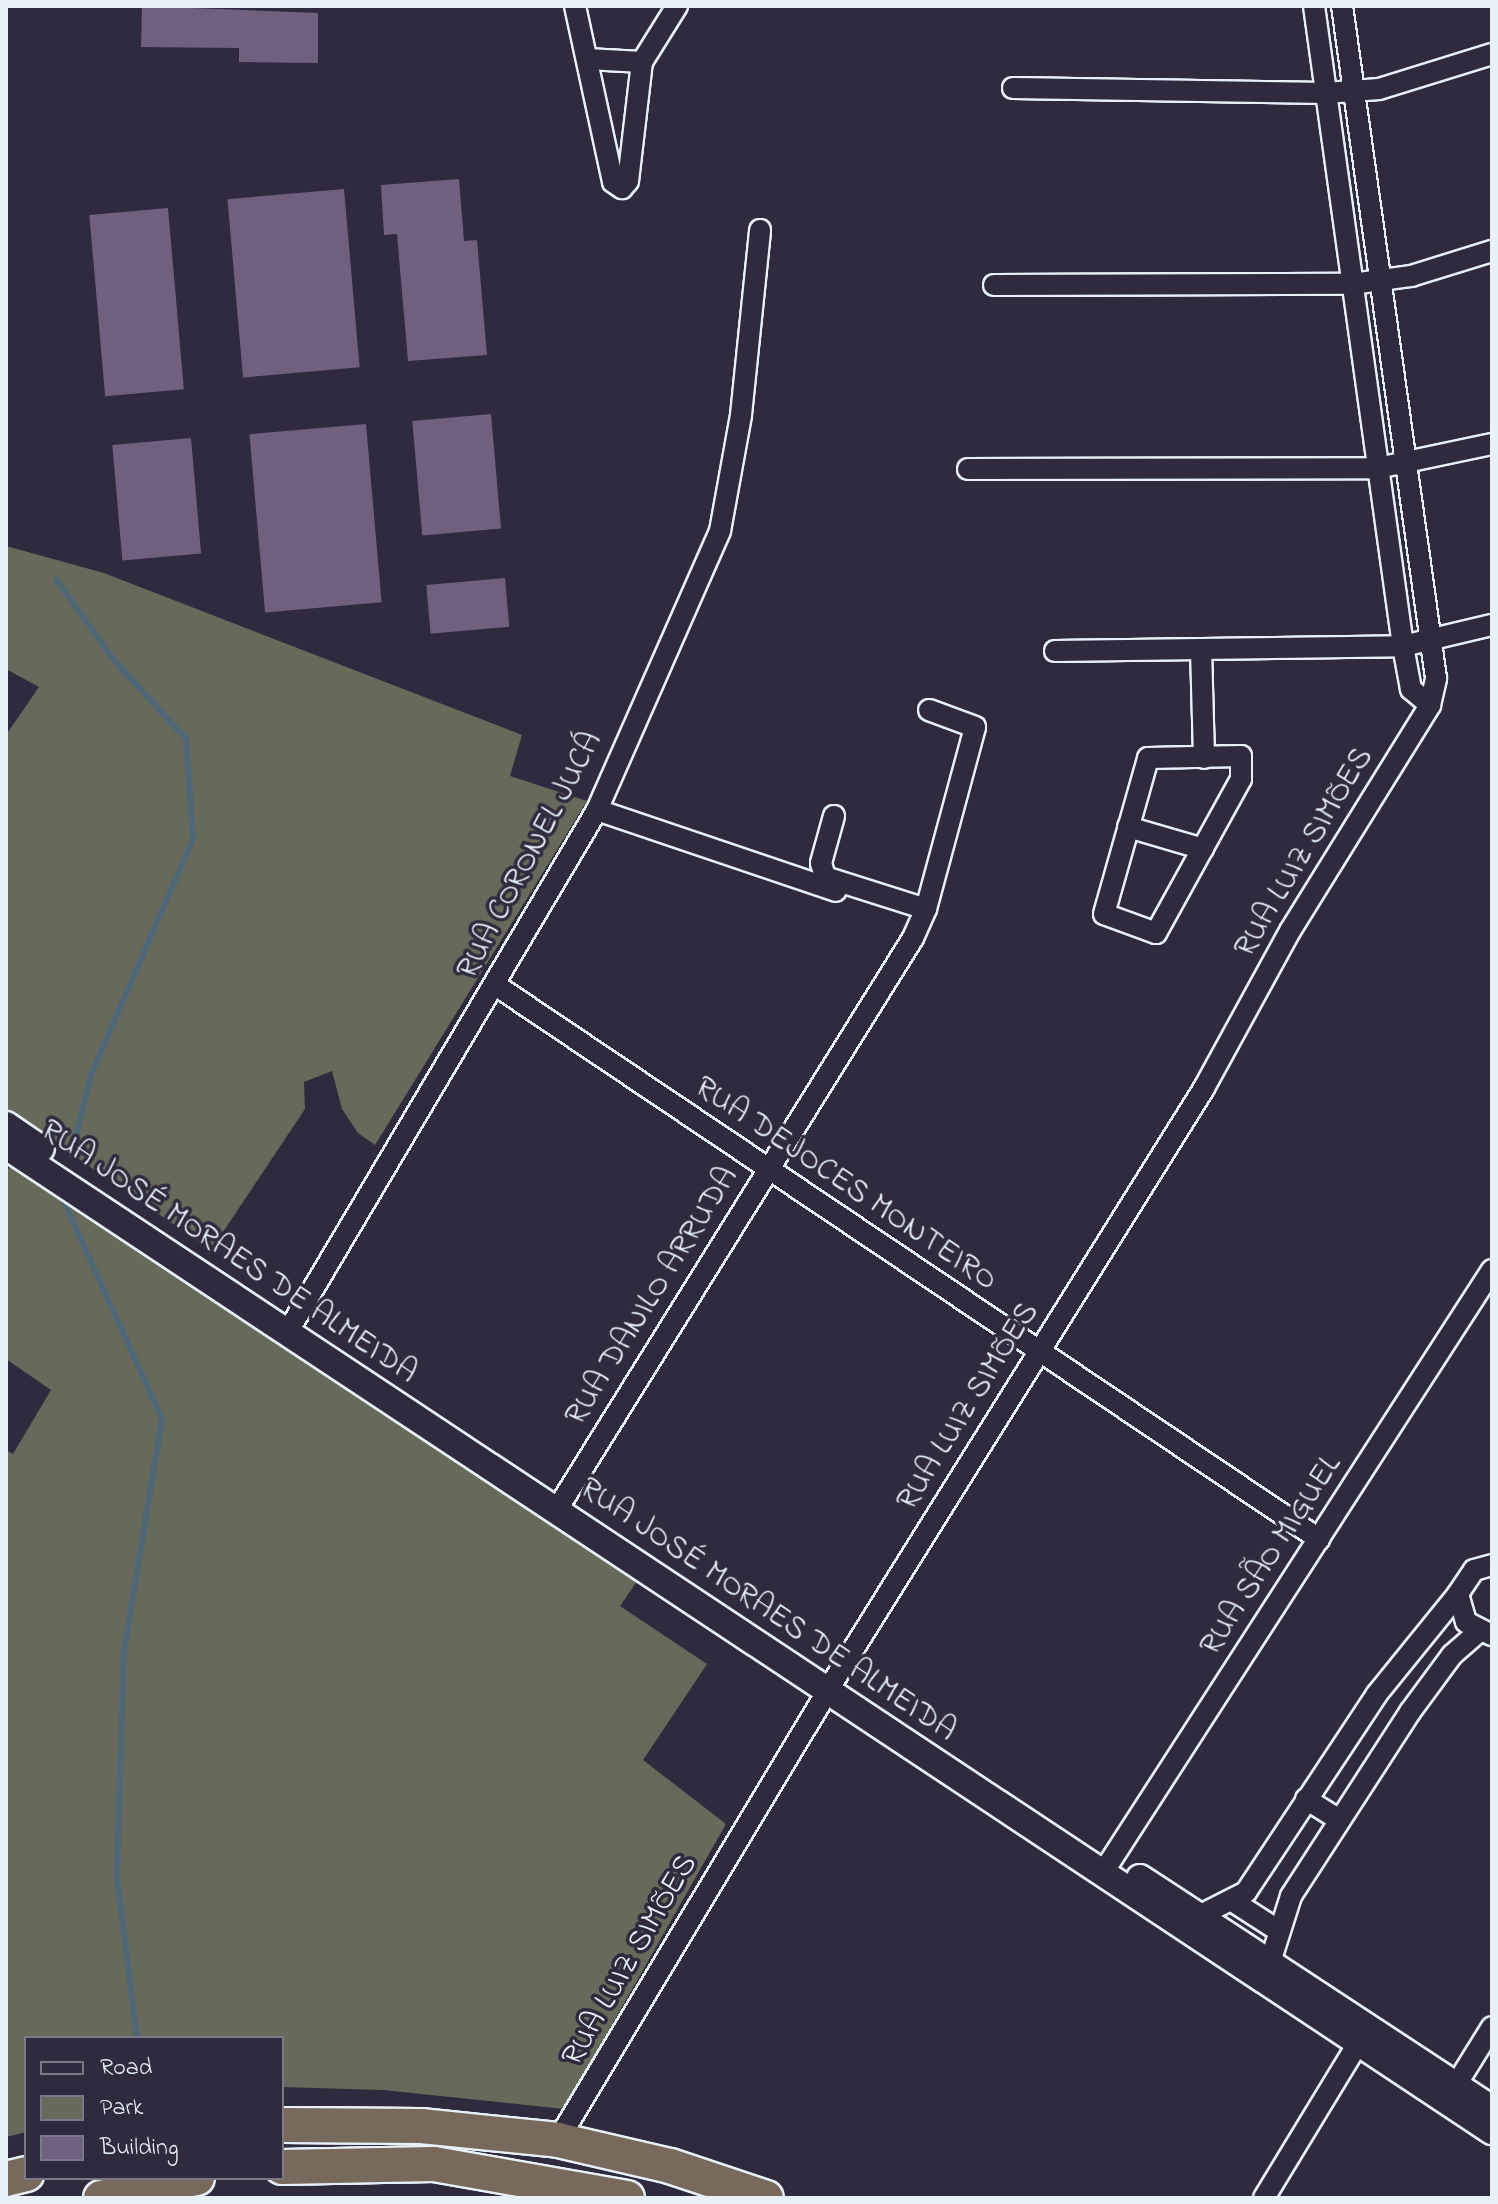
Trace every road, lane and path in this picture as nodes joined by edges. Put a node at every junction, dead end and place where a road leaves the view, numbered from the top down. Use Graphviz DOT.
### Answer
graph roads {
  1 [pos="575,6"];
  2 [pos="677,6"];
  3 [pos="1314,6"];
  4 [pos="1342,6"];
  5 [pos="1492,54"];
  6 [pos="587,59"];
  7 [pos="642,62"];
  8 [pos="1013,88"];
  9 [pos="1355,91"];
  10 [pos="1326,93"];
  11 [pos="760,230"];
  12 [pos="1492,251"];
  13 [pos="1381,280"];
  14 [pos="1352,284"];
  15 [pos="994,285"];
  16 [pos="1492,444"];
  17 [pos="1407,463"];
  18 [pos="1378,468"];
  19 [pos="968,469"];
  20 [pos="1492,625"];
  21 [pos="1431,640"];
  22 [pos="1403,646"];
  23 [pos="1201,649"];
  24 [pos="1055,651"];
  25 [pos="1430,705"];
  26 [pos="929,710"];
  27 [pos="1204,758"];
  28 [pos="597,810"];
  29 [pos="834,816"];
  30 [pos="1128,827"];
  31 [pos="1203,849"];
  32 [pos="924,915"];
  33 [pos="497,986"];
  34 [pos="12,1146"];
  35 [pos="766,1170"];
  36 [pos="1492,1270"];
  37 [pos="292,1326"];
  38 [pos="1039,1350"];
  39 [pos="561,1504"];
  40 [pos="1319,1539"];
  41 [pos="1492,1565"];
  42 [pos="1458,1594"];
  43 [pos="1485,1634"];
  44 [pos="832,1684"];
  45 [pos="1356,1726"];
  46 [pos="1387,1746"];
  47 [pos="1306,1799"];
  48 [pos="1339,1820"];
  49 [pos="1106,1867"];
  50 [pos="1234,1902"];
  51 [pos="1199,1916"];
  52 [pos="1279,1931"];
  53 [pos="1267,1972"];
  54 [pos="1492,2027"];
  55 [pos="1363,2035"];
  56 [pos="1456,2085"];
  57 [pos="1492,2109"];
  58 [pos="284,2125"];
  59 [pos="1492,2131"];
  60 [pos="558,2140"];
  61 [pos="284,2167"];
  62 [pos="187,2180"];
  63 [pos="536,2190"];
  64 [pos="101,2198"];
  65 [pos="627,2198"];
  66 [pos="766,2198"];
  67 [pos="1264,2198"];
  1 -- 6 [label="street"];
  2 -- 7 [label="street"];
  3 -- 10 [label="street"];
  4 -- 9 [label="street"];
  5 -- 9 [label="street"];
  6 -- 7 [label="street"];
  6 -- 7 [label="street"];
  8 -- 10 [label="street"];
  9 -- 10 [label="street"];
  9 -- 13 [label="street"];
  10 -- 14 [label="street"];
  11 -- 28 [label="street, RUA CORONEL JUCÁ"];
  12 -- 13 [label="street"];
  13 -- 14 [label="street"];
  13 -- 17 [label="street"];
  14 -- 15 [label="street"];
  14 -- 18 [label="street"];
  16 -- 17 [label="street"];
  17 -- 18 [label="street"];
  17 -- 21 [label="street"];
  18 -- 19 [label="street"];
  18 -- 22 [label="street"];
  20 -- 21 [label="street"];
  21 -- 22 [label="street"];
  21 -- 25 [label="street"];
  22 -- 23 [label="street"];
  22 -- 25 [label="street"];
  23 -- 24 [label="street"];
  23 -- 27 [label="street"];
  25 -- 38 [label="street, RUA LUIZ SIMÕES"];
  26 -- 32 [label="street, RUA DANILO ARRUDA"];
  27 -- 30 [label="street"];
  27 -- 31 [label="street"];
  28 -- 32 [label="street"];
  28 -- 33 [label="street, RUA CORONEL JUCÁ"];
  29 -- 32 [label="street"];
  30 -- 31 [label="street"];
  30 -- 31 [label="street"];
  32 -- 35 [label="street, RUA DANILO ARRUDA"];
  33 -- 35 [label="street, RUA DEJOCES MONTEIRO"];
  33 -- 37 [label="street, RUA CORONEL JUCÁ"];
  34 -- 37 [label="street, RUA JOSÉ MORAES DE ALMEIDA"];
  35 -- 38 [label="street, RUA DEJOCES MONTEIRO"];
  35 -- 39 [label="street, RUA DANILO ARRUDA"];
  36 -- 40 [label="street, RUA SÃO MIGUEL"];
  37 -- 39 [label="street, RUA JOSÉ MORAES DE ALMEIDA"];
  38 -- 40 [label="street, RUA DEJOCES MONTEIRO"];
  38 -- 44 [label="street, RUA LUIZ SIMÕES"];
  39 -- 44 [label="street, RUA JOSÉ MORAES DE ALMEIDA"];
  40 -- 49 [label="street, RUA SÃO MIGUEL"];
  41 -- 42 [label="street"];
  42 -- 43 [label="street"];
  42 -- 45 [label="street"];
  43 -- 46 [label="street"];
  44 -- 49 [label="street, RUA JOSÉ MORAES DE ALMEIDA"];
  44 -- 60 [label="street, RUA LUIZ SIMÕES"];
  45 -- 46 [label="street"];
  45 -- 47 [label="street"];
  46 -- 48 [label="street"];
  47 -- 48 [label="street"];
  47 -- 50 [label="street"];
  48 -- 52 [label="street"];
  49 -- 51 [label="street, RUA JOSÉ MORAES DE ALMEIDA"];
  49 -- 53 [label="street, RUA JOSÉ MORAES DE ALMEIDA"];
  50 -- 51 [label="street"];
  50 -- 52 [label="street"];
  51 -- 53 [label="street, RUA JOSÉ MORAES DE ALMEIDA"];
  52 -- 53 [label="street"];
  53 -- 55 [label="street, RUA JOSÉ MORAES DE ALMEIDA"];
  54 -- 56 [label="street"];
  55 -- 56 [label="street, RUA JOSÉ MORAES DE ALMEIDA"];
  55 -- 59 [label="street, RUA JOSÉ MORAES DE ALMEIDA"];
  55 -- 67 [label="street"];
  56 -- 57 [label="street, RUA JOSÉ MORAES DE ALMEIDA"];
  58 -- 60 [label="highway"];
  60 -- 66 [label="highway"];
  61 -- 63 [label="highway"];
  62 -- 64 [label="highway"];
  63 -- 65 [label="highway"];
}
